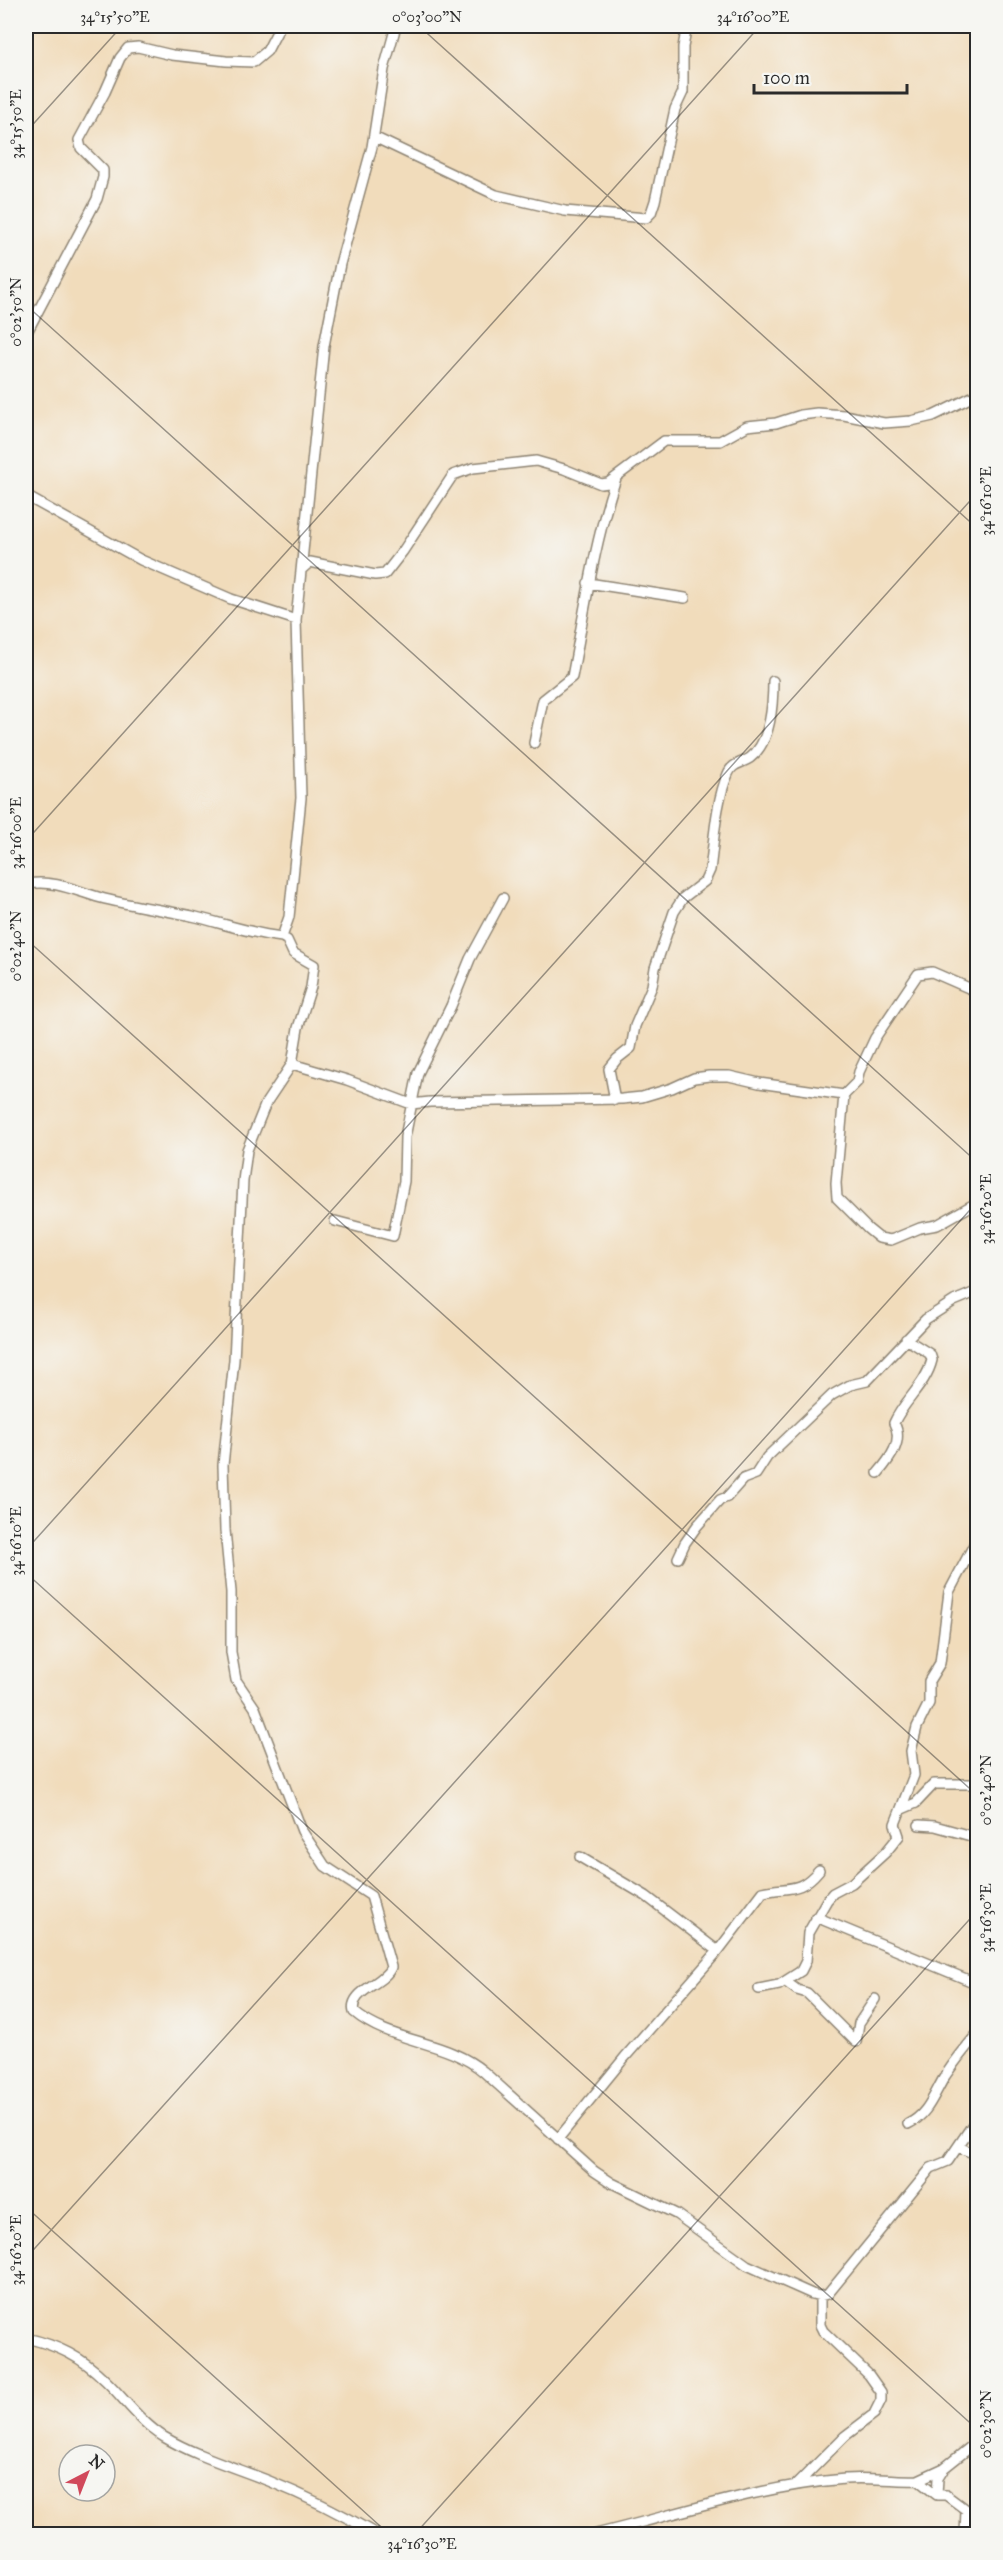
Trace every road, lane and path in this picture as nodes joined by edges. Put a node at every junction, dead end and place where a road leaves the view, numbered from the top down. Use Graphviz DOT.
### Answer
graph roads {
  1 [pos="280,26"];
  2 [pos="396,26"];
  3 [pos="687,26"];
  4 [pos="374,137"];
  5 [pos="26,334"];
  6 [pos="978,394"];
  7 [pos="617,473"];
  8 [pos="26,496"];
  9 [pos="302,569"];
  10 [pos="588,583"];
  11 [pos="685,597"];
  12 [pos="296,620"];
  13 [pos="773,681"];
  14 [pos="534,743"];
  15 [pos="26,888"];
  16 [pos="503,898"];
  17 [pos="282,937"];
  18 [pos="978,992"];
  19 [pos="292,1064"];
  20 [pos="844,1095"];
  21 [pos="615,1100"];
  22 [pos="411,1104"];
  23 [pos="978,1202"];
  24 [pos="335,1221"];
  25 [pos="978,1291"];
  26 [pos="906,1339"];
  27 [pos="878,1473"];
  28 [pos="978,1537"];
  29 [pos="678,1558"];
  30 [pos="978,1784"];
  31 [pos="902,1809"];
  32 [pos="919,1825"];
  33 [pos="978,1838"];
  34 [pos="580,1857"];
  35 [pos="819,1870"];
  36 [pos="816,1917"];
  37 [pos="718,1951"];
  38 [pos="786,1982"];
  39 [pos="978,1984"];
  40 [pos="759,1989"];
  41 [pos="875,2000"];
  42 [pos="978,2033"];
  43 [pos="978,2117"];
  44 [pos="908,2124"];
  45 [pos="558,2139"];
  46 [pos="958,2147"];
  47 [pos="978,2155"];
  48 [pos="820,2296"];
  49 [pos="26,2338"];
  50 [pos="978,2441"];
  51 [pos="944,2468"];
  52 [pos="918,2480"];
  53 [pos="796,2485"];
  54 [pos="937,2495"];
  55 [pos="376,2535"];
  56 [pos="596,2535"];
  57 [pos="966,2535"];
  1 -- 5 [label="street"];
  2 -- 4 [label="street"];
  3 -- 4 [label="street"];
  4 -- 9 [label="street"];
  6 -- 7 [label="street"];
  7 -- 9 [label="street"];
  7 -- 10 [label="street"];
  8 -- 12 [label="street"];
  9 -- 12 [label="street"];
  10 -- 11 [label="street"];
  10 -- 14 [label="street"];
  12 -- 17 [label="street"];
  13 -- 21 [label="street"];
  15 -- 17 [label="street"];
  16 -- 22 [label="street"];
  17 -- 19 [label="street"];
  18 -- 20 [label="street"];
  19 -- 22 [label="street"];
  19 -- 45 [label="street"];
  20 -- 21 [label="street"];
  20 -- 23 [label="street"];
  21 -- 22 [label="street"];
  22 -- 24 [label="street"];
  25 -- 26 [label="street"];
  26 -- 27 [label="street"];
  26 -- 29 [label="street"];
  28 -- 31 [label="street"];
  30 -- 31 [label="street"];
  31 -- 36 [label="street"];
  32 -- 33 [label="street"];
  34 -- 37 [label="street"];
  35 -- 37 [label="street"];
  36 -- 38 [label="street"];
  36 -- 39 [label="street"];
  37 -- 45 [label="street"];
  38 -- 40 [label="street"];
  38 -- 41 [label="street"];
  42 -- 44 [label="street"];
  43 -- 46 [label="street"];
  45 -- 48 [label="street"];
  46 -- 47 [label="street"];
  46 -- 48 [label="street"];
  48 -- 53 [label="street"];
  49 -- 55 [label="street"];
  50 -- 51 [label="street"];
  51 -- 52 [label="street"];
  51 -- 54 [label="street"];
  52 -- 53 [label="street"];
  52 -- 54 [label="street"];
  53 -- 56 [label="street"];
  54 -- 57 [label="street"];
}
